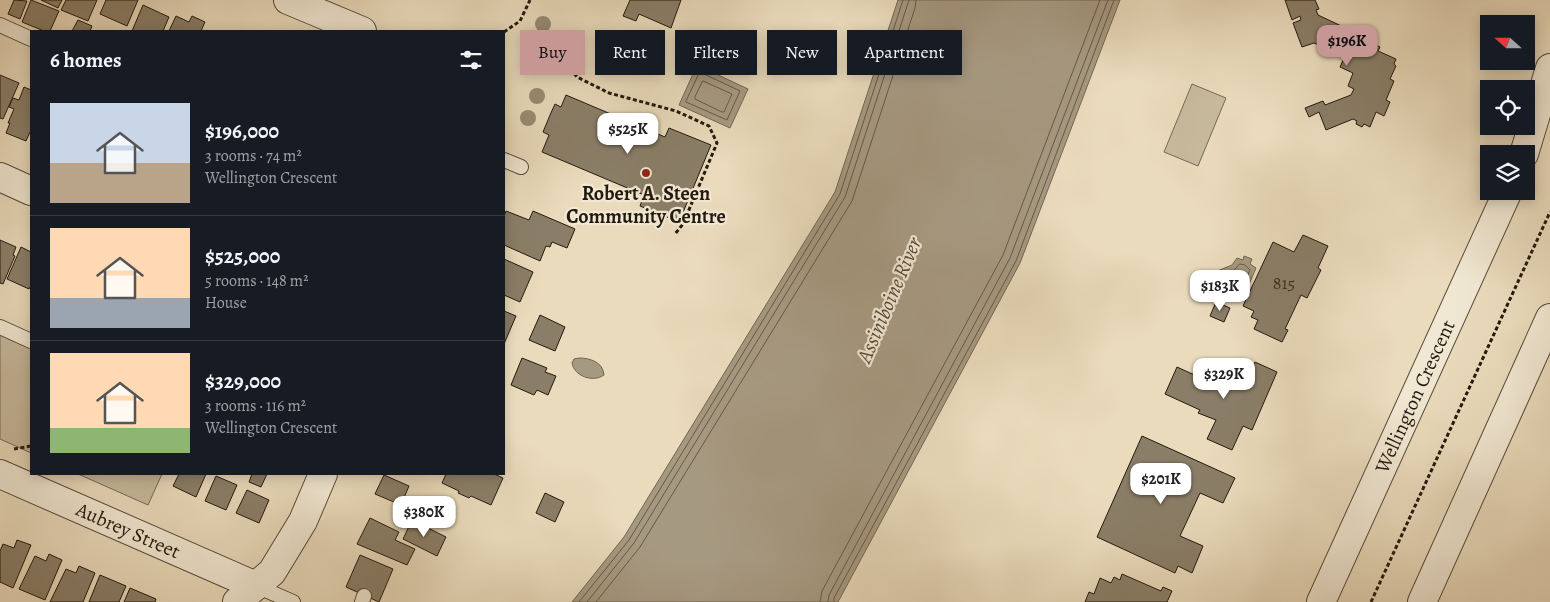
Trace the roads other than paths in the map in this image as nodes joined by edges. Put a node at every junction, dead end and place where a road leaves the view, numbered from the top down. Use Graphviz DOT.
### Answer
graph roads {
  1 [pos="288,0"];
  2 [pos="0,25"];
  3 [pos="360,30"];
  4 [pos="30,39"];
  5 [pos="1550,68"];
  6 [pos="1546,98"];
  7 [pos="1528,145"];
  8 [pos="505,160"];
  9 [pos="521,167"];
  10 [pos="0,177"];
  11 [pos="30,191"];
  12 [pos="1504,200"];
  13 [pos="1550,318"];
  14 [pos="0,328"];
  15 [pos="30,341"];
  16 [pos="0,474"];
  17 [pos="323,475"];
  18 [pos="246,594"];
  19 [pos="294,602"];
  20 [pos="1321,602"];
  21 [pos="1422,602"];
  1 -- 3 [label="street"];
  2 -- 4 [label="lane"];
  5 -- 6 [label="street"];
  6 -- 7 [label="street"];
  8 -- 9 [label="lane"];
  10 -- 11 [label="street"];
  12 -- 20 [label="street, Wellington Crescent"];
  13 -- 21 [label="street"];
  14 -- 15 [label="lane"];
  16 -- 18 [label="street, Aubrey Street"];
  17 -- 18 [label="street"];
  18 -- 19 [label="lane"];
}
